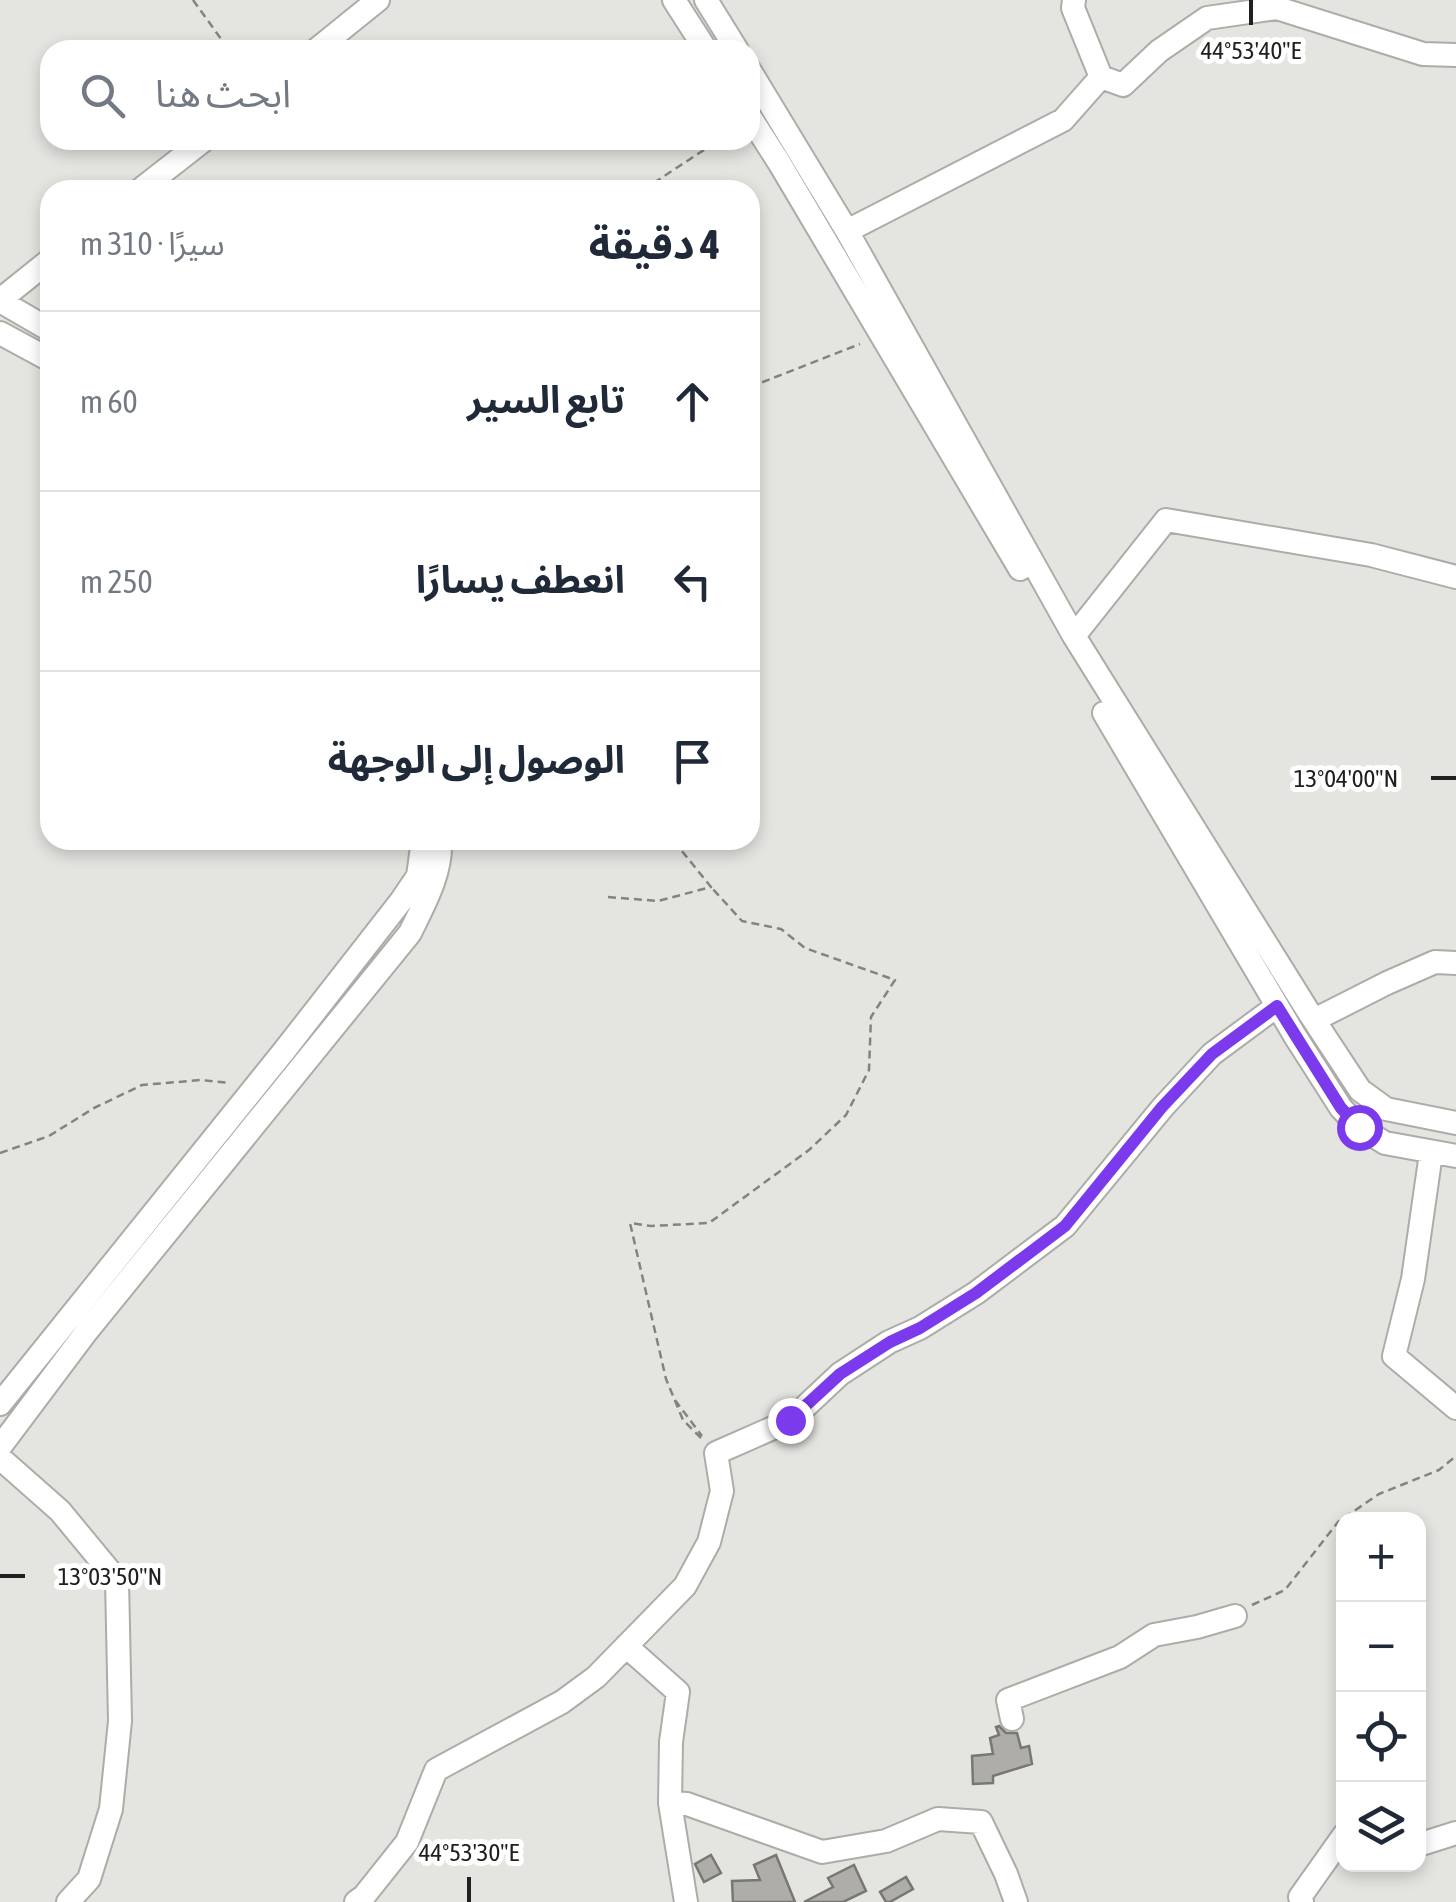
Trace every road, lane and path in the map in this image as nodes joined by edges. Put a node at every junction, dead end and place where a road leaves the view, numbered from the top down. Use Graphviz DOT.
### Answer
graph roads {
  1 [pos="194,0"];
  2 [pos="378,0"];
  3 [pos="674,0"];
  4 [pos="706,0"];
  5 [pos="1074,0"];
  6 [pos="222,40"];
  7 [pos="328,40"];
  8 [pos="700,40"];
  9 [pos="731,40"];
  10 [pos="1456,54"];
  11 [pos="1101,77"];
  12 [pos="760,87"];
  13 [pos="760,133"];
  14 [pos="191,150"];
  15 [pos="704,150"];
  16 [pos="153,180"];
  17 [pos="658,180"];
  18 [pos="847,231"];
  19 [pos="40,268"];
  20 [pos="0,301"];
  21 [pos="40,324"];
  22 [pos="880,332"];
  23 [pos="0,333"];
  24 [pos="40,355"];
  25 [pos="760,383"];
  26 [pos="1456,577"];
  27 [pos="1074,636"];
  28 [pos="422,850"];
  29 [pos="440,850"];
  30 [pos="681,850"];
  31 [pos="712,886"];
  32 [pos="608,897"];
  33 [pos="1456,963"];
  34 [pos="1277,1006"];
  35 [pos="1314,1020"];
  36 [pos="256,1086"];
  37 [pos="1456,1123"];
  38 [pos="0,1153"];
  39 [pos="1431,1153"];
  40 [pos="1456,1156"];
  41 [pos="0,1404"];
  42 [pos="1456,1408"];
  43 [pos="0,1447"];
  44 [pos="716,1453"];
  45 [pos="1456,1456"];
  46 [pos="0,1458"];
  47 [pos="1235,1616"];
  48 [pos="626,1646"];
  49 [pos="1012,1719"];
  50 [pos="670,1802"];
  51 [pos="1456,1833"];
  52 [pos="1426,1842"];
  53 [pos="1336,1845"];
  54 [pos="68,1902"];
  55 [pos="356,1902"];
  56 [pos="686,1902"];
  57 [pos="1016,1902"];
  58 [pos="1302,1902"];
  1 -- 6 [label="path"];
  2 -- 7 [label="street"];
  3 -- 8 [label="street"];
  4 -- 9 [label="street"];
  5 -- 11 [label="street"];
  10 -- 11 [label="street"];
  11 -- 18 [label="street"];
  12 -- 18 [label="street"];
  13 -- 22 [label="street"];
  14 -- 16 [label="street"];
  15 -- 17 [label="path"];
  18 -- 27 [label="street"];
  19 -- 20 [label="street"];
  20 -- 21 [label="street"];
  22 -- 25 [label="path"];
  22 -- 34 [label="street"];
  23 -- 24 [label="street"];
  26 -- 27 [label="street"];
  27 -- 35 [label="street"];
  28 -- 36 [label="street"];
  29 -- 43 [label="street"];
  30 -- 31 [label="path"];
  31 -- 32 [label="path"];
  31 -- 44 [label="path"];
  33 -- 35 [label="street"];
  34 -- 39 [label="street"];
  34 -- 44 [label="street"];
  35 -- 37 [label="street"];
  36 -- 38 [label="path"];
  36 -- 41 [label="street"];
  39 -- 40 [label="street"];
  39 -- 42 [label="street"];
  44 -- 48 [label="street"];
  45 -- 47 [label="path"];
  46 -- 54 [label="street"];
  47 -- 49 [label="street"];
  48 -- 50 [label="street"];
  48 -- 55 [label="street"];
  50 -- 56 [label="street"];
  50 -- 57 [label="street"];
  51 -- 52 [label="street"];
  53 -- 58 [label="street"];
}
